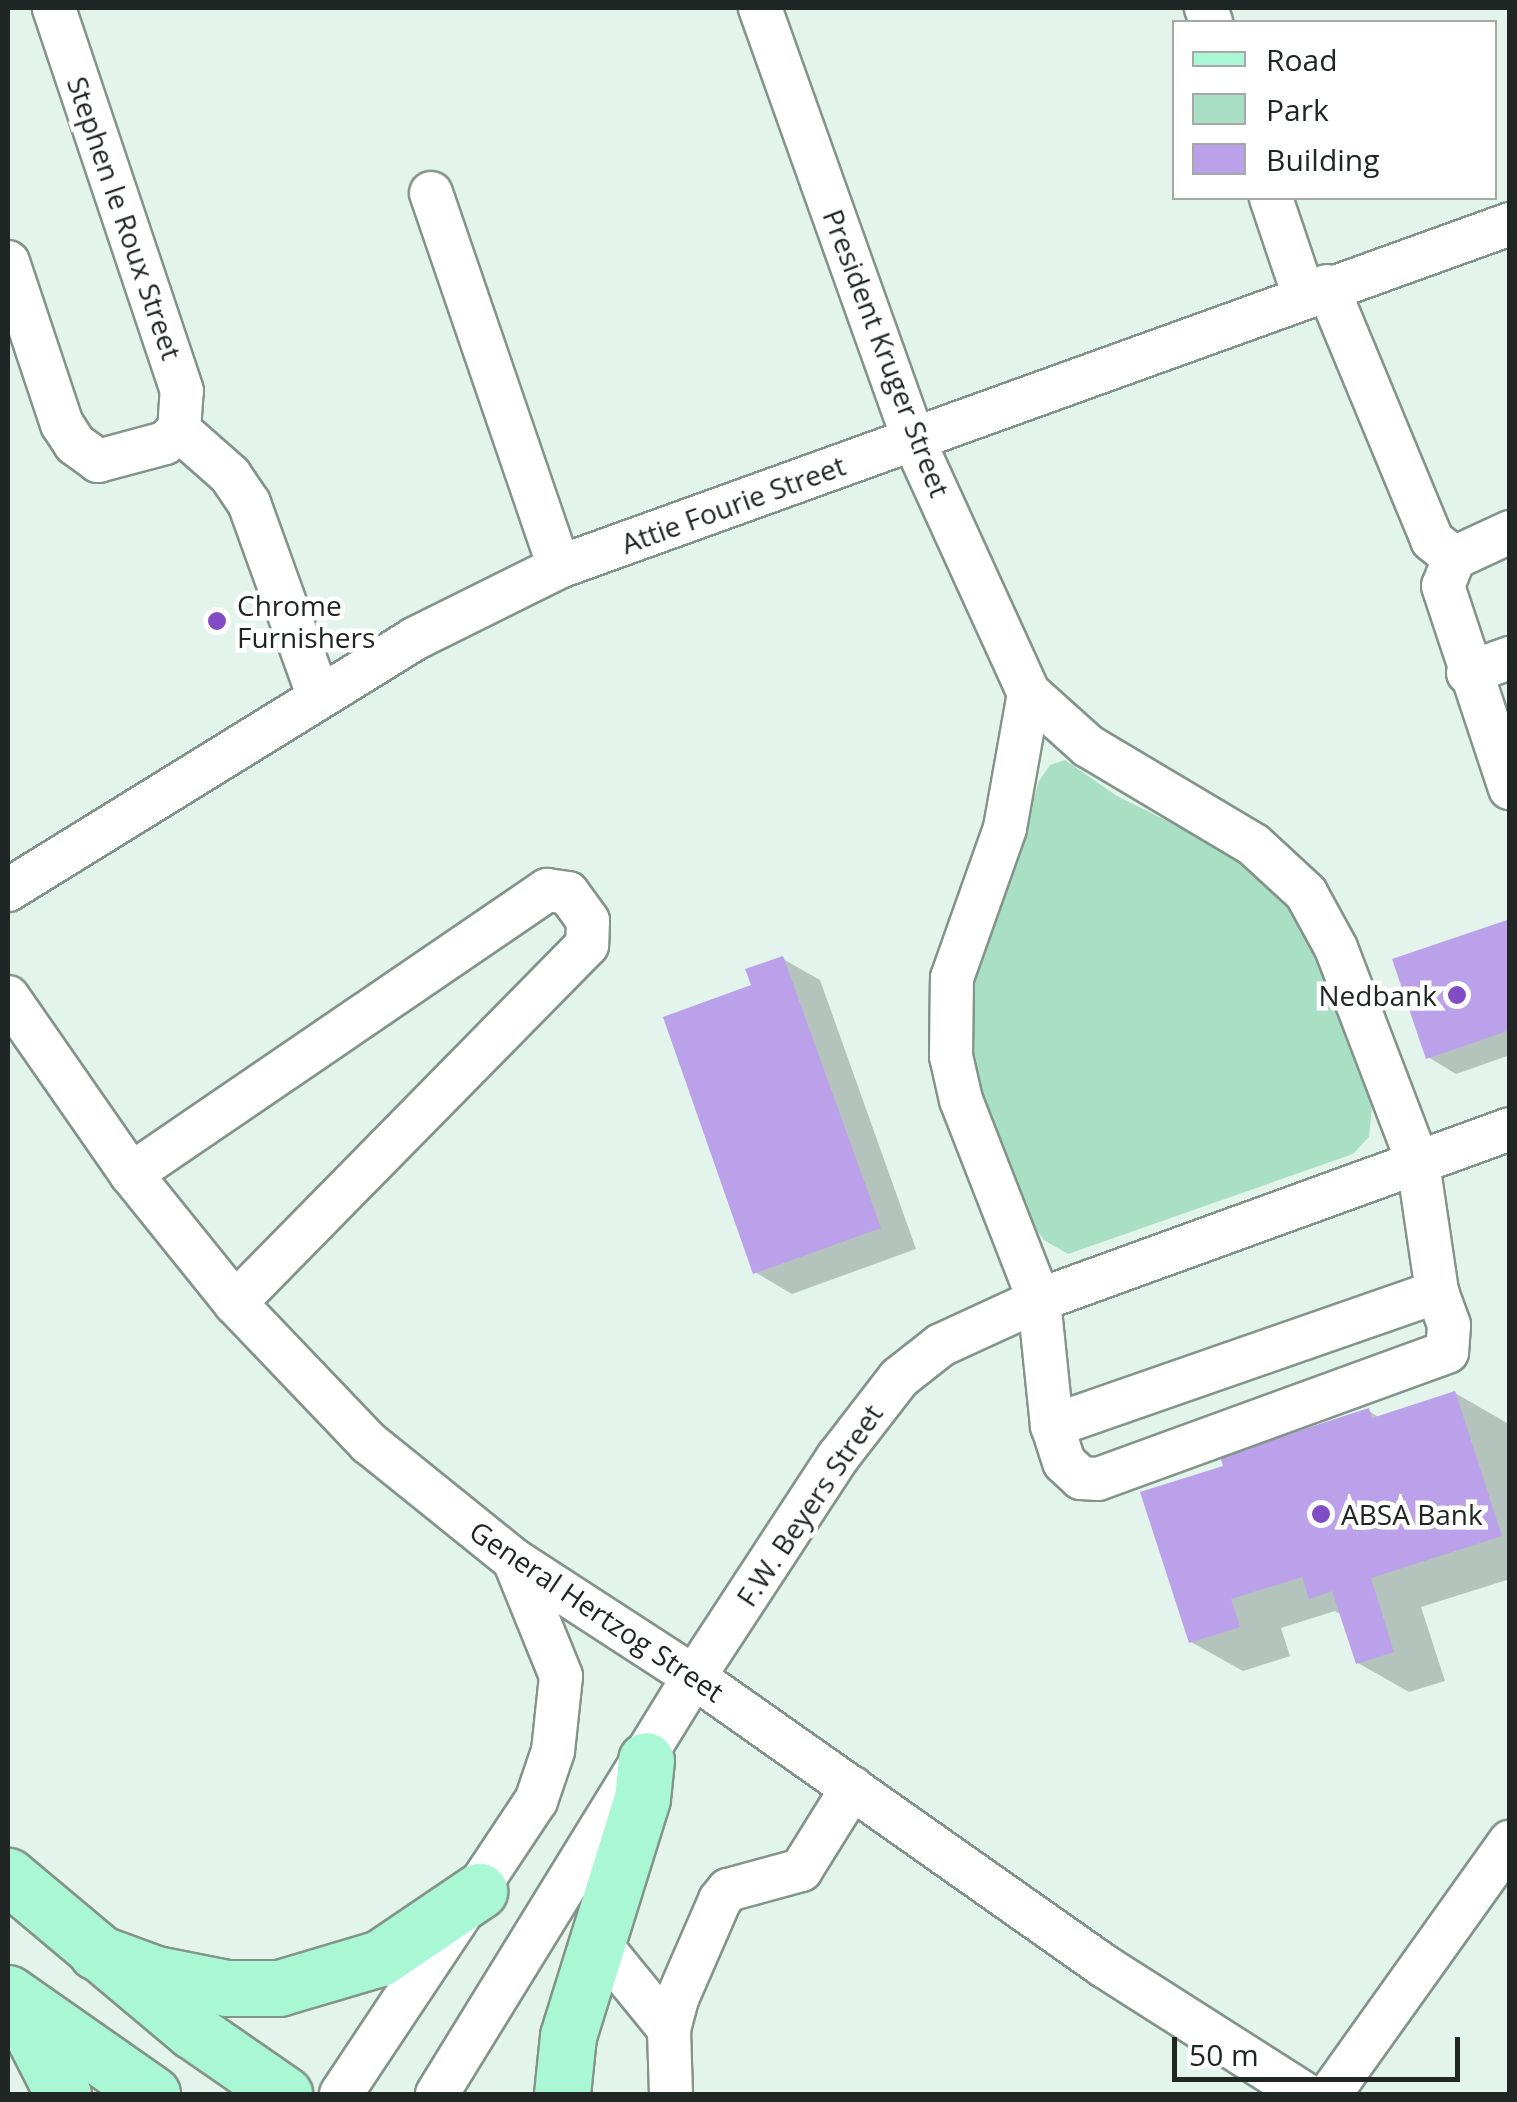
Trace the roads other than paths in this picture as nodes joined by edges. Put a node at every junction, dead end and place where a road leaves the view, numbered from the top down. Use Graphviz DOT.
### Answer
graph roads {
  1 [pos="54,8"];
  2 [pos="760,8"];
  3 [pos="431,193"];
  4 [pos="1272,200"];
  5 [pos="1510,224"];
  6 [pos="8,262"];
  7 [pos="1316,291"];
  8 [pos="179,430"];
  9 [pos="914,441"];
  10 [pos="1510,532"];
  11 [pos="1454,558"];
  12 [pos="559,567"];
  13 [pos="1510,658"];
  14 [pos="1468,673"];
  15 [pos="1029,693"];
  16 [pos="319,697"];
  17 [pos="1509,788"];
  18 [pos="8,890"];
  19 [pos="11,1011"];
  20 [pos="1510,1129"];
  21 [pos="1418,1163"];
  22 [pos="131,1174"];
  23 [pos="1437,1292"];
  24 [pos="1038,1300"];
  25 [pos="236,1303"];
  26 [pos="1052,1426"];
  27 [pos="514,1560"];
  28 [pos="694,1677"];
  29 [pos="646,1760"];
  30 [pos="852,1788"];
  31 [pos="1510,1842"];
  32 [pos="8,1876"];
  33 [pos="479,1891"];
  34 [pos="594,1937"];
  35 [pos="96,1952"];
  36 [pos="11,1996"];
  37 [pos="669,2029"];
  38 [pos="63,2094"];
  39 [pos="152,2094"];
  40 [pos="284,2094"];
  41 [pos="341,2094"];
  42 [pos="436,2094"];
  43 [pos="562,2094"];
  44 [pos="671,2094"];
  45 [pos="1306,2094"];
  46 [pos="1330,2094"];
  1 -- 8 [label="street, Stephen le Roux Street"];
  2 -- 9 [label="street, President Kruger Street"];
  3 -- 12 [label="street"];
  4 -- 7 [label="street"];
  5 -- 7 [label="street, Attie Fourie Street"];
  6 -- 8 [label="street"];
  7 -- 9 [label="street, Attie Fourie Street"];
  7 -- 11 [label="street"];
  8 -- 16 [label="street"];
  9 -- 12 [label="street, Attie Fourie Street"];
  9 -- 15 [label="street, President Kruger Street"];
  10 -- 11 [label="street"];
  11 -- 14 [label="street"];
  12 -- 16 [label="street, Attie Fourie Street"];
  13 -- 14 [label="street"];
  14 -- 17 [label="street"];
  15 -- 21 [label="street, President Kruger Street"];
  15 -- 24 [label="street"];
  16 -- 18 [label="street, Attie Fourie Street"];
  19 -- 22 [label="street, General Hertzog Street"];
  20 -- 21 [label="street, F.W. Beyers Street"];
  21 -- 23 [label="street, President Kruger Street"];
  21 -- 24 [label="street, F.W. Beyers Street"];
  22 -- 25 [label="street, General Hertzog Street"];
  22 -- 25 [label="street"];
  23 -- 26 [label="street"];
  23 -- 26 [label="street, President Kruger Street"];
  24 -- 26 [label="street"];
  24 -- 28 [label="street, F.W. Beyers Street"];
  25 -- 27 [label="street, General Hertzog Street"];
  27 -- 28 [label="street, General Hertzog Street"];
  27 -- 33 [label="street"];
  28 -- 29 [label="street, F.W. Beyers Street"];
  28 -- 30 [label="street, General Hertzog Street"];
  29 -- 34 [label="main road"];
  29 -- 42 [label="street, F.W. Beyers Street"];
  30 -- 37 [label="street"];
  30 -- 45 [label="street, General Hertzog Street"];
  31 -- 46 [label="street"];
  32 -- 35 [label="main road"];
  33 -- 35 [label="main road"];
  33 -- 41 [label="street"];
  34 -- 37 [label="street"];
  34 -- 43 [label="main road"];
  35 -- 40 [label="main road"];
  36 -- 38 [label="main road"];
  36 -- 39 [label="main road"];
  37 -- 44 [label="street"];
}
